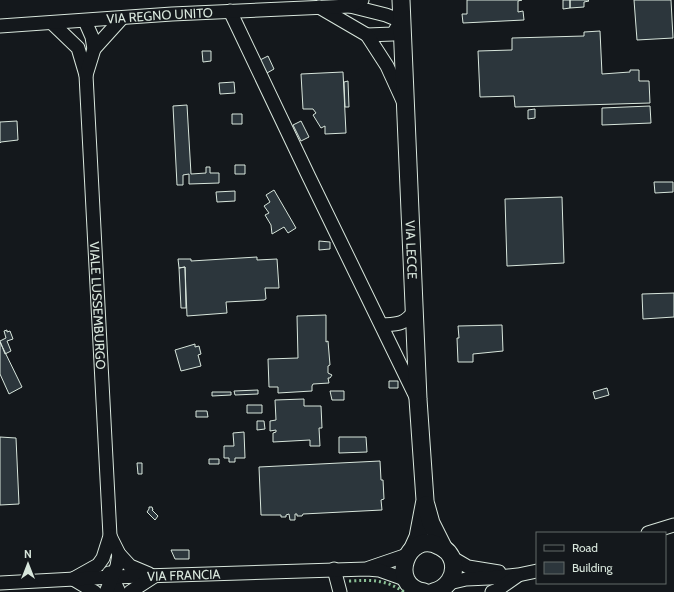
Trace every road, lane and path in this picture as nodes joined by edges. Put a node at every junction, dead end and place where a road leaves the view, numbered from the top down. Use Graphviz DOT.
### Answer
graph roads {
  1 [pos="362,0"];
  2 [pos="401,0"];
  3 [pos="350,6"];
  4 [pos="320,7"];
  5 [pos="230,12"];
  6 [pos="122,18"];
  7 [pos="85,21"];
  8 [pos="401,21"];
  9 [pos="52,23"];
  10 [pos="0,26"];
  11 [pos="367,35"];
  12 [pos="78,48"];
  13 [pos="94,49"];
  14 [pos="86,75"];
  15 [pos="405,104"];
  16 [pos="414,312"];
  17 [pos="382,325"];
  18 [pos="418,399"];
  19 [pos="425,500"];
  20 [pos="674,525"];
  21 [pos="651,532"];
  22 [pos="110,536"];
  23 [pos="410,552"];
  24 [pos="448,553"];
  25 [pos="119,554"];
  26 [pos="103,558"];
  27 [pos="334,569"];
  28 [pos="367,569"];
  29 [pos="536,571"];
  30 [pos="518,575"];
  31 [pos="155,576"];
  32 [pos="112,577"];
  33 [pos="73,579"];
  34 [pos="0,583"];
  35 [pos="415,588"];
  36 [pos="442,588"];
  37 [pos="95,592"];
  38 [pos="106,592"];
  39 [pos="119,592"];
  40 [pos="130,592"];
  41 [pos="340,592"];
  42 [pos="492,592"];
  1 -- 3 [label="street"];
  2 -- 8 [label="main road, VIA LECCE"];
  3 -- 4 [label="street, VIA REGNO UNITO"];
  3 -- 8 [label="street"];
  4 -- 5 [label="street, VIA REGNO UNITO"];
  4 -- 11 [label="street"];
  5 -- 6 [label="street, VIA REGNO UNITO"];
  5 -- 17 [label="street"];
  6 -- 7 [label="street, VIA REGNO UNITO"];
  6 -- 13 [label="street"];
  7 -- 9 [label="street, VIA REGNO UNITO"];
  7 -- 12 [label="street"];
  7 -- 13 [label="street"];
  8 -- 11 [label="street"];
  8 -- 15 [label="main road, VIA LECCE"];
  9 -- 10 [label="street, VIA REGNO UNITO"];
  9 -- 12 [label="street"];
  11 -- 15 [label="street"];
  12 -- 14 [label="street"];
  13 -- 14 [label="street"];
  14 -- 22 [label="street, VIALE LUSSEMBURGO"];
  15 -- 16 [label="main road, VIA LECCE"];
  16 -- 17 [label="street"];
  16 -- 18 [label="main road, VIA LECCE"];
  17 -- 18 [label="street"];
  18 -- 19 [label="main road, VIA LECCE"];
  19 -- 23 [label="main road, VIA LECCE"];
  19 -- 24 [label="main road, VIA LECCE"];
  20 -- 21 [label="street"];
  22 -- 25 [label="street"];
  22 -- 26 [label="street"];
  23 -- 24 [label="main road"];
  23 -- 28 [label="street"];
  23 -- 35 [label="main road, VIA LECCE"];
  24 -- 30 [label="street"];
  24 -- 36 [label="main road"];
  25 -- 31 [label="street"];
  25 -- 32 [label="street"];
  26 -- 32 [label="street"];
  26 -- 33 [label="street"];
  27 -- 28 [label="street, VIA FRANCIA"];
  27 -- 31 [label="street, VIA FRANCIA"];
  27 -- 41 [label="street"];
  28 -- 35 [label="street"];
  29 -- 30 [label="street"];
  30 -- 36 [label="street"];
  30 -- 42 [label="street"];
  31 -- 32 [label="street, VIA FRANCIA"];
  31 -- 40 [label="street"];
  32 -- 33 [label="street, VIA FRANCIA"];
  32 -- 38 [label="street"];
  32 -- 39 [label="street"];
  33 -- 34 [label="street, VIA FRANCIA"];
  33 -- 37 [label="street"];
}
